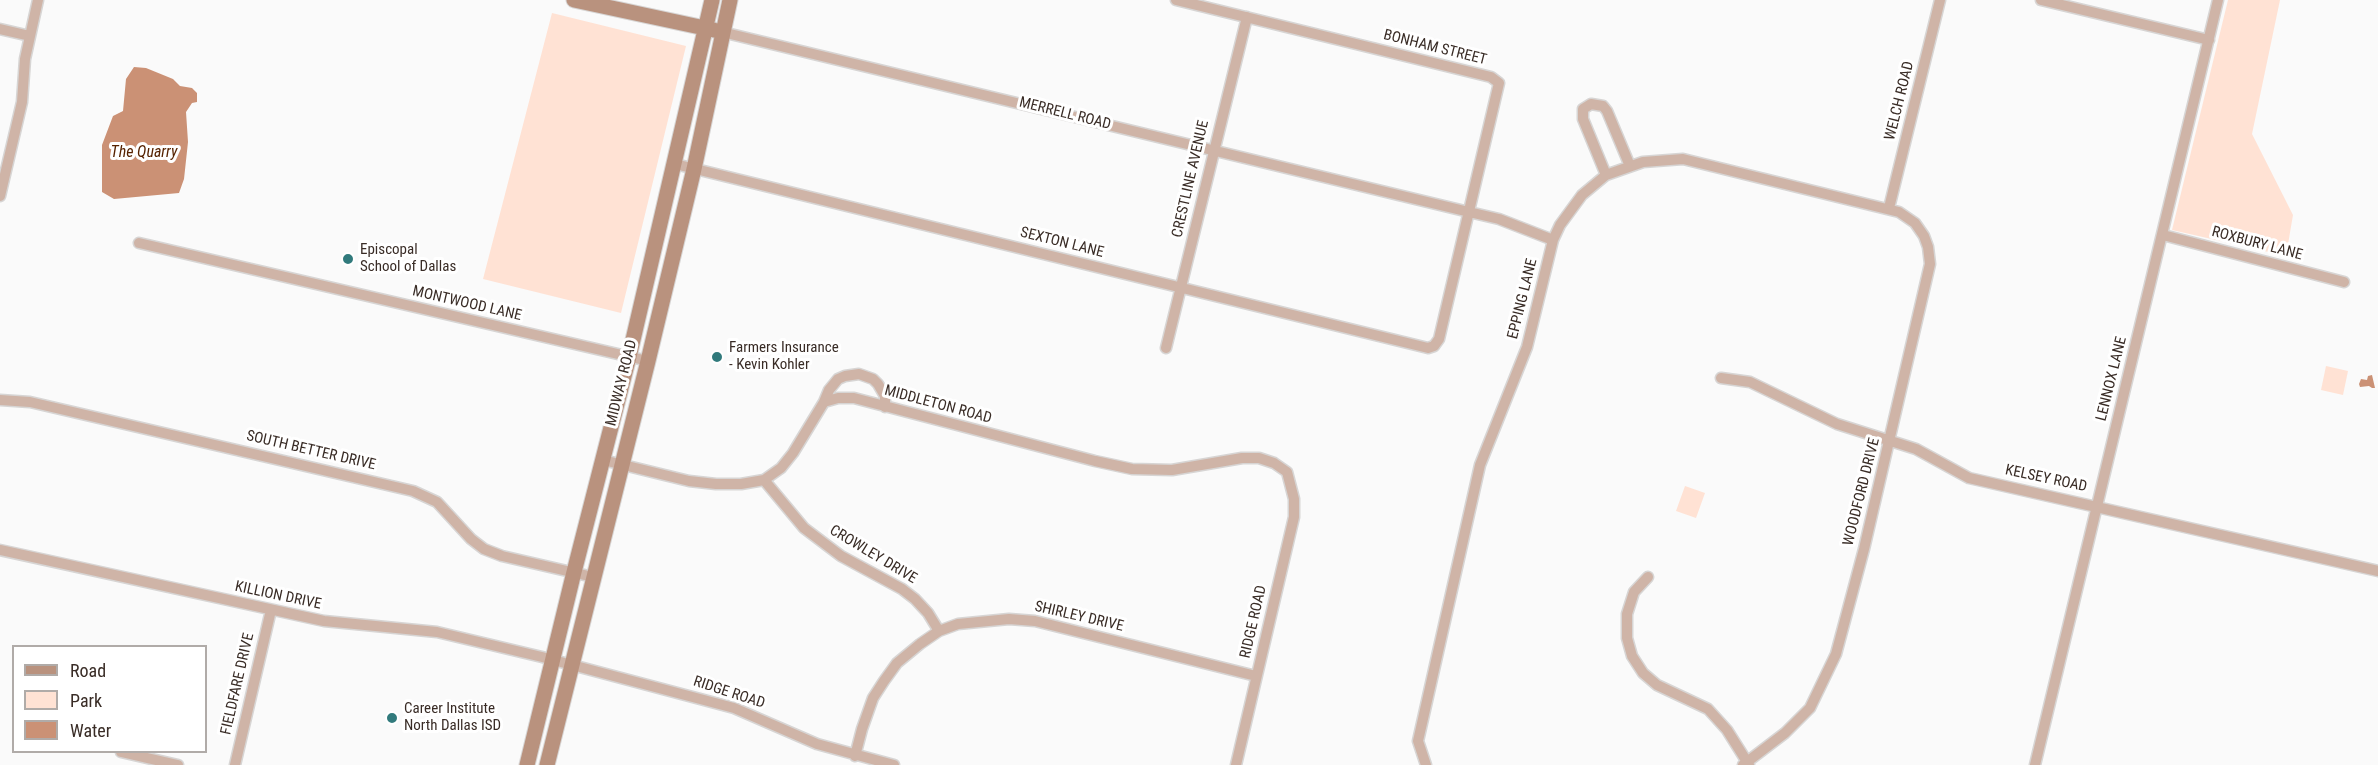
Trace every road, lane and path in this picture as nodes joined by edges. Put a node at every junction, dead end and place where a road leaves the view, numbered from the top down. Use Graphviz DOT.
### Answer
graph roads {
  1 [pos="38,0"];
  2 [pos="574,0"];
  3 [pos="712,0"];
  4 [pos="730,0"];
  5 [pos="1176,0"];
  6 [pos="1940,0"];
  7 [pos="2041,0"];
  8 [pos="2218,0"];
  9 [pos="1247,17"];
  10 [pos="0,29"];
  11 [pos="705,29"];
  12 [pos="722,32"];
  13 [pos="30,36"];
  14 [pos="2209,40"];
  15 [pos="1213,150"];
  16 [pos="675,164"];
  17 [pos="1630,165"];
  18 [pos="694,169"];
  19 [pos="1606,175"];
  20 [pos="0,196"];
  21 [pos="1889,208"];
  22 [pos="1469,212"];
  23 [pos="2163,234"];
  24 [pos="1553,240"];
  25 [pos="139,243"];
  26 [pos="647,282"];
  27 [pos="2344,282"];
  28 [pos="666,287"];
  29 [pos="1181,288"];
  30 [pos="1439,339"];
  31 [pos="1166,348"];
  32 [pos="630,357"];
  33 [pos="648,361"];
  34 [pos="1721,378"];
  35 [pos="0,400"];
  36 [pos="824,402"];
  37 [pos="885,407"];
  38 [pos="1890,440"];
  39 [pos="603,460"];
  40 [pos="623,465"];
  41 [pos="764,480"];
  42 [pos="1292,485"];
  43 [pos="2097,506"];
  44 [pos="0,550"];
  45 [pos="2378,571"];
  46 [pos="574,572"];
  47 [pos="593,577"];
  48 [pos="1648,577"];
  49 [pos="271,610"];
  50 [pos="939,631"];
  51 [pos="552,660"];
  52 [pos="571,666"];
  53 [pos="1256,676"];
  54 [pos="125,753"];
  55 [pos="855,756"];
  56 [pos="1746,764"];
  57 [pos="178,765"];
  58 [pos="235,765"];
  59 [pos="527,765"];
  60 [pos="547,765"];
  61 [pos="894,765"];
  62 [pos="1236,765"];
  63 [pos="1426,765"];
  64 [pos="2035,765"];
  1 -- 13 [label="street"];
  2 -- 11 [label="main road, MERRELL ROAD"];
  3 -- 11 [label="main road, MIDWAY ROAD"];
  4 -- 12 [label="main road, MIDWAY ROAD"];
  5 -- 9 [label="street, BONHAM STREET"];
  6 -- 21 [label="street, WELCH ROAD"];
  7 -- 14 [label="street"];
  8 -- 14 [label="street, LENNOX LANE"];
  9 -- 15 [label="street, CRESTLINE AVENUE"];
  9 -- 22 [label="street, BONHAM STREET"];
  10 -- 13 [label="street"];
  11 -- 12 [label="main road, MERRELL ROAD"];
  11 -- 16 [label="main road, MIDWAY ROAD"];
  12 -- 15 [label="street, MERRELL ROAD"];
  12 -- 18 [label="main road, MIDWAY ROAD"];
  13 -- 20 [label="street"];
  14 -- 23 [label="street, LENNOX LANE"];
  15 -- 22 [label="street, MERRELL ROAD"];
  15 -- 29 [label="street, CRESTLINE AVENUE"];
  16 -- 18 [label="street, SEXTON LANE"];
  16 -- 26 [label="main road, MIDWAY ROAD"];
  17 -- 19 [label="street, EPPING LANE"];
  17 -- 19 [label="street"];
  17 -- 21 [label="street, EPPING LANE"];
  18 -- 28 [label="main road, MIDWAY ROAD"];
  18 -- 29 [label="street, SEXTON LANE"];
  19 -- 24 [label="street, EPPING LANE"];
  21 -- 38 [label="street, WOODFORD DRIVE"];
  22 -- 24 [label="street, MERRELL ROAD"];
  22 -- 30 [label="street, BONHAM STREET"];
  23 -- 27 [label="street, ROXBURY LANE"];
  23 -- 43 [label="street, LENNOX LANE"];
  24 -- 63 [label="street, EPPING LANE"];
  25 -- 32 [label="street, MONTWOOD LANE"];
  26 -- 28 [label="main road"];
  26 -- 32 [label="main road, MIDWAY ROAD"];
  28 -- 33 [label="main road, MIDWAY ROAD"];
  29 -- 30 [label="street, SEXTON LANE"];
  29 -- 31 [label="street, CRESTLINE AVENUE"];
  32 -- 33 [label="street, MONTWOOD LANE"];
  32 -- 39 [label="main road, MIDWAY ROAD"];
  33 -- 40 [label="main road, MIDWAY ROAD"];
  34 -- 38 [label="street, KELSEY ROAD"];
  35 -- 46 [label="street, SOUTH BETTER DRIVE"];
  36 -- 37 [label="street, MIDDLETON ROAD"];
  36 -- 37 [label="street"];
  36 -- 41 [label="street"];
  37 -- 42 [label="street, MIDDLETON ROAD"];
  38 -- 43 [label="street, KELSEY ROAD"];
  38 -- 56 [label="street, WOODFORD DRIVE"];
  39 -- 40 [label="street"];
  39 -- 46 [label="main road, MIDWAY ROAD"];
  40 -- 41 [label="street"];
  40 -- 47 [label="main road, MIDWAY ROAD"];
  41 -- 50 [label="street, CROWLEY DRIVE"];
  42 -- 53 [label="street, RIDGE ROAD"];
  43 -- 45 [label="street, KELSEY ROAD"];
  43 -- 64 [label="street, LENNOX LANE"];
  44 -- 49 [label="street, KILLION DRIVE"];
  46 -- 47 [label="street, SOUTH BETTER DRIVE"];
  46 -- 51 [label="main road, MIDWAY ROAD"];
  47 -- 52 [label="main road, MIDWAY ROAD"];
  48 -- 56 [label="street"];
  49 -- 51 [label="street, KILLION DRIVE"];
  49 -- 58 [label="street, FIELDFARE DRIVE"];
  50 -- 53 [label="street, SHIRLEY DRIVE"];
  50 -- 55 [label="street, SHIRLEY DRIVE"];
  51 -- 52 [label="street, RIDGE ROAD"];
  51 -- 59 [label="main road, MIDWAY ROAD"];
  52 -- 55 [label="street, RIDGE ROAD"];
  52 -- 60 [label="main road, MIDWAY ROAD"];
  53 -- 62 [label="street, RIDGE ROAD"];
  54 -- 57 [label="street"];
  55 -- 61 [label="street, RIDGE ROAD"];
}
